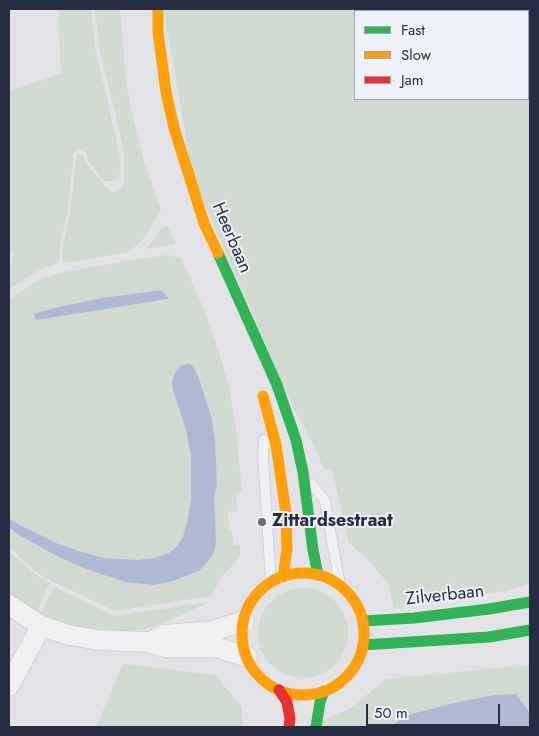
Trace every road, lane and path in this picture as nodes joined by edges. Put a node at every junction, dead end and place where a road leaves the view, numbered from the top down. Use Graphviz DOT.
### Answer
graph roads {
  1 [pos="158,9"];
  2 [pos="258,382"];
  3 [pos="267,406"];
  4 [pos="303,472"];
  5 [pos="318,575"];
  6 [pos="283,577"];
  7 [pos="270,583"];
  8 [pos="340,585"];
  9 [pos="530,602"];
  10 [pos="9,605"];
  11 [pos="244,621"];
  12 [pos="363,621"];
  13 [pos="42,626"];
  14 [pos="530,630"];
  15 [pos="147,642"];
  16 [pos="363,645"];
  17 [pos="247,657"];
  18 [pos="9,686"];
  19 [pos="279,690"];
  20 [pos="324,691"];
  21 [pos="289,727"];
  22 [pos="316,727"];
  1 -- 4 [label="main road, Heerbaan"];
  2 -- 3 [label="main road"];
  3 -- 6 [label="main road"];
  3 -- 7 [label="lane"];
  4 -- 5 [label="main road, Heerbaan"];
  4 -- 8 [label="lane, Heerbaan"];
  5 -- 6 [label="main road"];
  5 -- 8 [label="main road"];
  6 -- 7 [label="main road"];
  7 -- 11 [label="main road"];
  8 -- 12 [label="main road"];
  9 -- 12 [label="main road, Zilverbaan"];
  10 -- 13 [label="street"];
  11 -- 15 [label="street"];
  11 -- 17 [label="main road"];
  12 -- 16 [label="main road"];
  13 -- 15 [label="street"];
  13 -- 18 [label="street"];
  14 -- 16 [label="main road"];
  15 -- 17 [label="street"];
  16 -- 20 [label="main road"];
  17 -- 19 [label="main road"];
  19 -- 20 [label="main road"];
  19 -- 21 [label="main road"];
  20 -- 22 [label="main road"];
}
